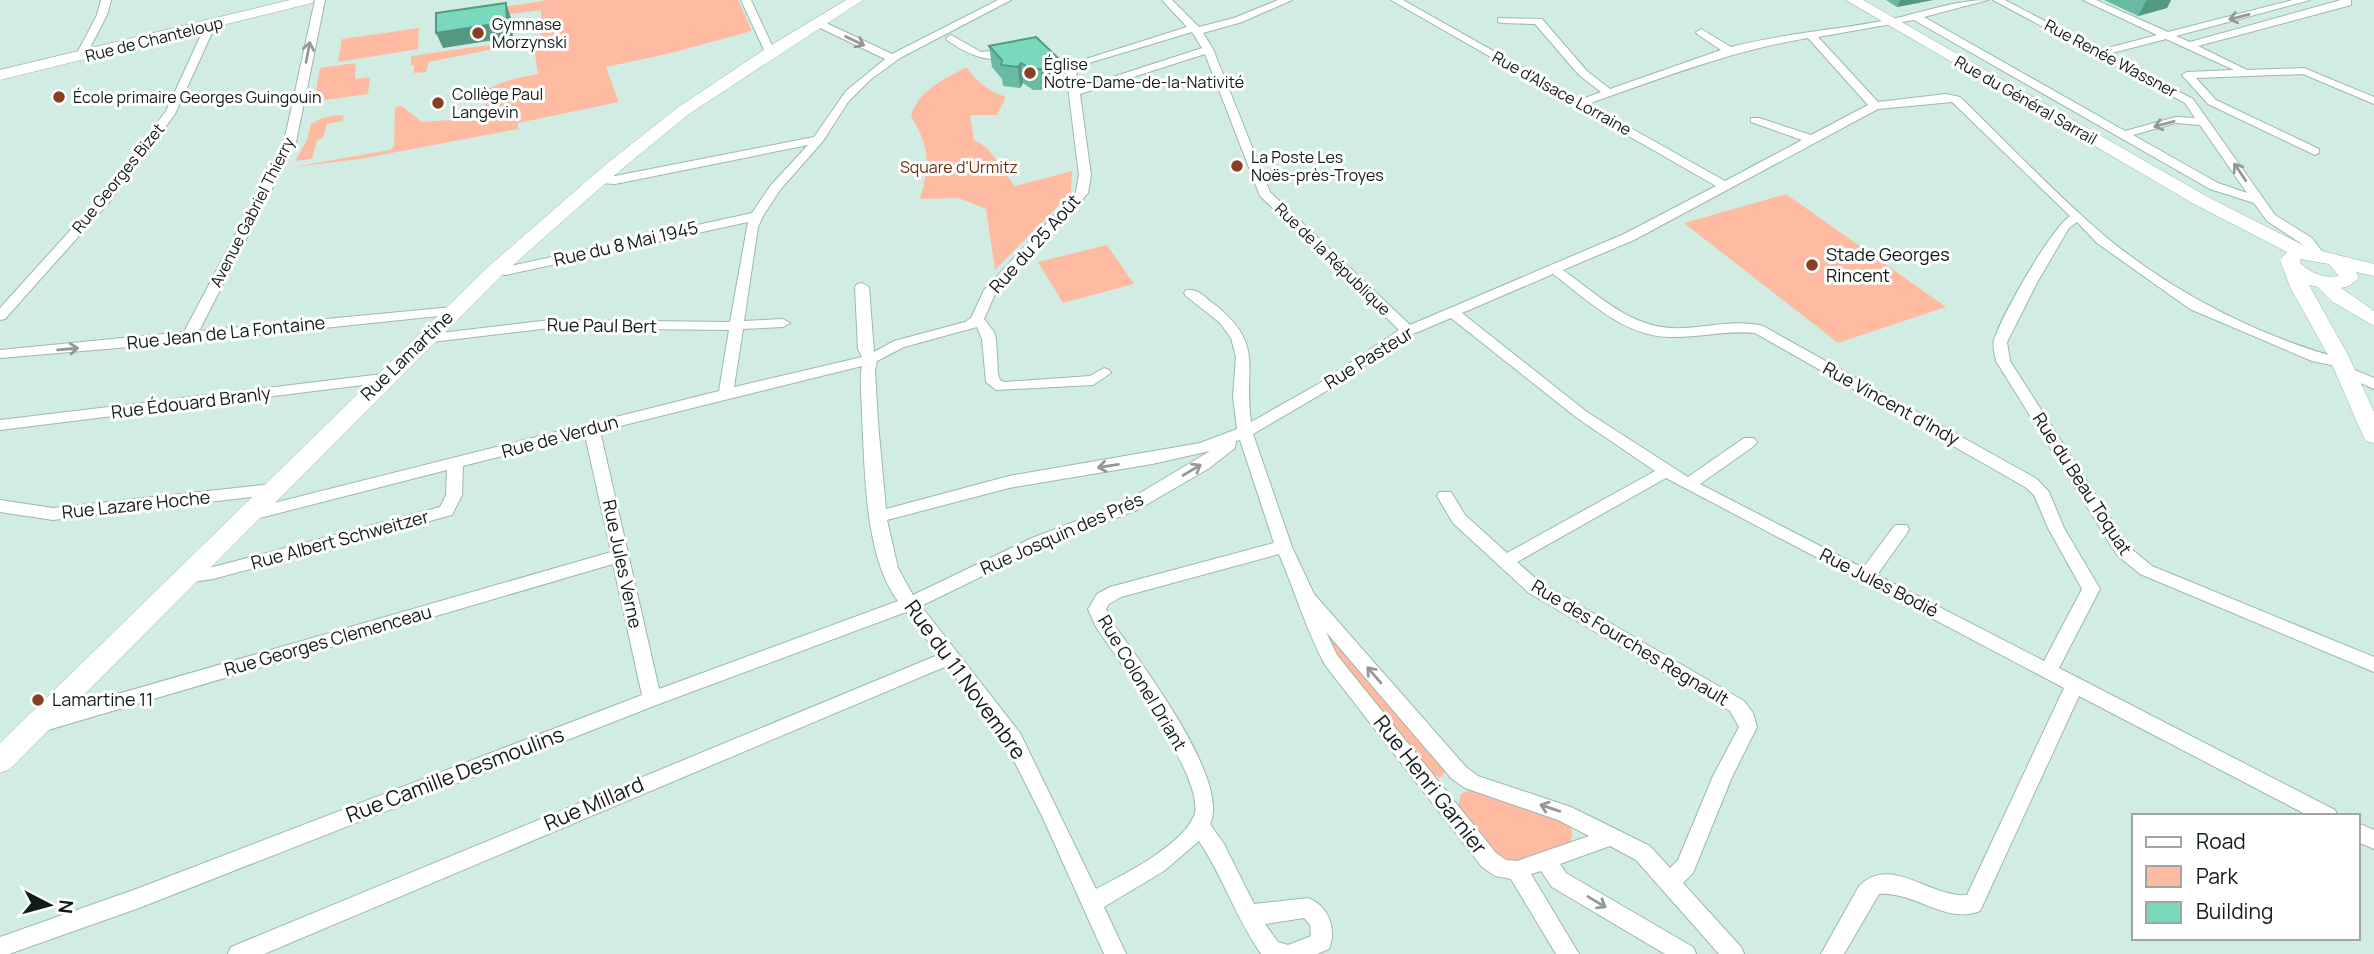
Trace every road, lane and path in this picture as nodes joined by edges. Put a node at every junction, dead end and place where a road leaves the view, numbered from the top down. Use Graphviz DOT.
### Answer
graph roads {
  1 [pos="106,0"];
  2 [pos="307,0"];
  3 [pos="320,0"];
  4 [pos="746,0"];
  5 [pos="1006,0"];
  6 [pos="1167,0"];
  7 [pos="1287,0"];
  8 [pos="1396,0"];
  9 [pos="1853,0"];
  10 [pos="1983,0"];
  11 [pos="1998,0"];
  12 [pos="2088,0"];
  13 [pos="2305,0"];
  14 [pos="2346,0"];
  15 [pos="850,2"];
  16 [pos="1915,16"];
  17 [pos="1502,20"];
  18 [pos="1891,22"];
  19 [pos="818,23"];
  20 [pos="211,24"];
  21 [pos="1195,30"];
  22 [pos="1701,32"];
  23 [pos="1812,36"];
  24 [pos="2166,36"];
  25 [pos="951,38"];
  26 [pos="2188,46"];
  27 [pos="1208,49"];
  28 [pos="1024,51"];
  29 [pos="1730,51"];
  30 [pos="770,52"];
  31 [pos="2100,52"];
  32 [pos="80,57"];
  33 [pos="892,58"];
  34 [pos="1069,72"];
  35 [pos="2246,72"];
  36 [pos="0,75"];
  37 [pos="1609,94"];
  38 [pos="2374,101"];
  39 [pos="1581,103"];
  40 [pos="1875,106"];
  41 [pos="2080,110"];
  42 [pos="2054,116"];
  43 [pos="1755,120"];
  44 [pos="2206,122"];
  45 [pos="2122,135"];
  46 [pos="819,139"];
  47 [pos="1810,139"];
  48 [pos="2315,151"];
  49 [pos="600,179"];
  50 [pos="1726,187"];
  51 [pos="2258,200"];
  52 [pos="756,216"];
  53 [pos="2076,217"];
  54 [pos="2301,259"];
  55 [pos="496,270"];
  56 [pos="1555,270"];
  57 [pos="2374,271"];
  58 [pos="2344,274"];
  59 [pos="2322,281"];
  60 [pos="862,287"];
  61 [pos="1191,293"];
  62 [pos="453,311"];
  63 [pos="1454,313"];
  64 [pos="0,316"];
  65 [pos="2373,317"];
  66 [pos="2321,318"];
  67 [pos="976,320"];
  68 [pos="783,323"];
  69 [pos="736,326"];
  70 [pos="1408,331"];
  71 [pos="188,338"];
  72 [pos="423,339"];
  73 [pos="0,354"];
  74 [pos="871,359"];
  75 [pos="2343,367"];
  76 [pos="1104,373"];
  77 [pos="382,379"];
  78 [pos="2374,384"];
  79 [pos="726,392"];
  80 [pos="0,425"];
  81 [pos="593,429"];
  82 [pos="1245,432"];
  83 [pos="2374,436"];
  84 [pos="1749,442"];
  85 [pos="1152,459"];
  86 [pos="455,464"];
  87 [pos="1667,471"];
  88 [pos="1167,485"];
  89 [pos="1688,485"];
  90 [pos="272,490"];
  91 [pos="1445,496"];
  92 [pos="0,506"];
  93 [pos="248,515"];
  94 [pos="880,516"];
  95 [pos="1901,529"];
  96 [pos="1284,547"];
  97 [pos="619,556"];
  98 [pos="1504,562"];
  99 [pos="186,577"];
  100 [pos="1866,577"];
  101 [pos="1307,598"];
  102 [pos="910,604"];
  103 [pos="949,658"];
  104 [pos="2374,665"];
  105 [pos="2049,669"];
  106 [pos="2075,684"];
  107 [pos="652,699"];
  108 [pos="36,726"];
  109 [pos="0,761"];
  110 [pos="1459,773"];
  111 [pos="1438,794"];
  112 [pos="2324,814"];
  113 [pos="1199,824"];
  114 [pos="1611,837"];
  115 [pos="1545,860"];
  116 [pos="1517,870"];
  117 [pos="1670,881"];
  118 [pos="1093,902"];
  119 [pos="1248,914"];
  120 [pos="0,947"];
  121 [pos="239,954"];
  122 [pos="1115,954"];
  123 [pos="1284,954"];
  124 [pos="1292,954"];
  125 [pos="1568,954"];
  126 [pos="1685,954"];
  127 [pos="1732,954"];
  128 [pos="1832,954"];
  1 -- 32 [label="street"];
  2 -- 20 [label="street, Rue de Chanteloup"];
  71 -- 3 [label="street, Avenue Gabriel Thierry, one-way"];
  4 -- 30 [label="street"];
  5 -- 33 [label="street"];
  6 -- 21 [label="street, Rue de la République"];
  7 -- 21 [label="street"];
  8 -- 39 [label="street, Rue d'Alsace Lorraine"];
  9 -- 18 [label="street, Rue du Général Sarrail"];
  10 -- 16 [label="street"];
  11 -- 31 [label="street, Rue Renée Wassner"];
  12 -- 24 [label="street"];
  13 -- 24 [label="street, one-way"];
  14 -- 26 [label="street"];
  15 -- 19 [label="street, Rue Lamartine"];
  16 -- 18 [label="street"];
  16 -- 41 [label="street, Rue du Général Sarrail"];
  17 -- 37 [label="street"];
  18 -- 23 [label="street"];
  18 -- 42 [label="street, Rue du Général Sarrail"];
  19 -- 30 [label="street, Rue Lamartine"];
  19 -- 33 [label="street, one-way"];
  20 -- 32 [label="street, Rue de Chanteloup"];
  20 -- 64 [label="street, Rue Georges Bizet"];
  21 -- 27 [label="street, Rue de la République"];
  21 -- 34 [label="street"];
  22 -- 29 [label="street"];
  23 -- 29 [label="street"];
  23 -- 40 [label="street"];
  24 -- 26 [label="street"];
  24 -- 31 [label="street"];
  25 -- 28 [label="street"];
  26 -- 35 [label="street"];
  27 -- 34 [label="street"];
  27 -- 70 [label="street, Rue de la République"];
  29 -- 37 [label="street"];
  30 -- 49 [label="street, Rue Lamartine"];
  31 -- 44 [label="street, Rue Renée Wassner"];
  32 -- 36 [label="street, Rue de Chanteloup"];
  33 -- 46 [label="street"];
  34 -- 67 [label="street, Rue du 25 Août"];
  35 -- 38 [label="street"];
  35 -- 48 [label="street"];
  37 -- 39 [label="street"];
  39 -- 50 [label="street, Rue d'Alsace Lorraine"];
  40 -- 47 [label="street, Rue Pasteur"];
  40 -- 53 [label="street"];
  41 -- 42 [label="street"];
  41 -- 45 [label="street, Rue du Général Sarrail"];
  42 -- 54 [label="street, Rue du Général Sarrail"];
  43 -- 47 [label="street"];
  44 -- 45 [label="street, one-way"];
  51 -- 44 [label="street, Rue Renée Wassner, one-way"];
  45 -- 51 [label="street, Rue du Général Sarrail"];
  46 -- 49 [label="street"];
  46 -- 52 [label="street"];
  47 -- 50 [label="street, Rue Pasteur"];
  49 -- 55 [label="street, Rue Lamartine"];
  50 -- 56 [label="street, Rue Pasteur"];
  51 -- 54 [label="street, Rue Renée Wassner"];
  52 -- 55 [label="street, Rue du 8 Mai 1945"];
  52 -- 69 [label="street"];
  53 -- 75 [label="street"];
  53 -- 104 [label="street, Rue du Beau Toquat"];
  54 -- 58 [label="street"];
  54 -- 59 [label="street"];
  54 -- 66 [label="street"];
  55 -- 62 [label="street, Rue Lamartine"];
  56 -- 63 [label="street, Rue Pasteur"];
  56 -- 105 [label="street, Rue Vincent d'Indy"];
  57 -- 58 [label="street"];
  58 -- 59 [label="street"];
  58 -- 65 [label="main road"];
  59 -- 65 [label="street"];
  59 -- 66 [label="main road"];
  60 -- 74 [label="street"];
  61 -- 82 [label="street, Rue Henri Garnier"];
  62 -- 71 [label="street, Rue Jean de La Fontaine"];
  62 -- 72 [label="street, Rue Lamartine"];
  63 -- 70 [label="street, Rue Pasteur"];
  63 -- 87 [label="street, Rue Jules Bodié"];
  65 -- 66 [label="street"];
  66 -- 75 [label="street"];
  67 -- 74 [label="street"];
  67 -- 76 [label="street"];
  68 -- 69 [label="street, Rue Paul Bert"];
  69 -- 72 [label="street, Rue Paul Bert"];
  69 -- 79 [label="street"];
  70 -- 82 [label="street, Rue Pasteur"];
  73 -- 71 [label="street, Rue Jean de La Fontaine, one-way"];
  72 -- 77 [label="street, Rue Lamartine"];
  74 -- 79 [label="street, Rue de Verdun"];
  74 -- 94 [label="street"];
  75 -- 78 [label="street"];
  75 -- 83 [label="street"];
  77 -- 80 [label="street, Rue Édouard Branly"];
  77 -- 90 [label="street, Rue Lamartine"];
  79 -- 81 [label="street, Rue de Verdun"];
  81 -- 86 [label="street, Rue de Verdun"];
  81 -- 97 [label="street, Rue Jules Verne"];
  82 -- 85 [label="street, Rue Pasteur"];
  88 -- 82 [label="street, Rue Josquin des Prés, one-way"];
  82 -- 96 [label="street, Rue Henri Garnier"];
  84 -- 89 [label="street"];
  85 -- 88 [label="street"];
  85 -- 94 [label="street, Rue Pasteur, one-way"];
  86 -- 93 [label="street, Rue de Verdun"];
  86 -- 99 [label="street, Rue Albert Schweitzer"];
  87 -- 89 [label="street, Rue Jules Bodié"];
  87 -- 98 [label="street"];
  88 -- 102 [label="street, Rue Josquin des Prés"];
  89 -- 100 [label="street, Rue Jules Bodié"];
  90 -- 92 [label="street, Rue Lazare Hoche"];
  90 -- 93 [label="street, Rue Lamartine"];
  91 -- 98 [label="street, Rue des Fourches Regnault"];
  93 -- 99 [label="street, Rue Lamartine"];
  94 -- 102 [label="street, Rue du 11 Novembre"];
  95 -- 100 [label="street"];
  96 -- 101 [label="street, Rue Henri Garnier"];
  96 -- 113 [label="street, Rue Colonel Driant"];
  97 -- 107 [label="street, Rue Jules Verne"];
  97 -- 108 [label="street, Rue Georges Clemenceau"];
  98 -- 117 [label="street, Rue des Fourches Regnault"];
  99 -- 108 [label="street, Rue Lamartine"];
  100 -- 105 [label="street, Rue Jules Bodié"];
  110 -- 101 [label="street, Rue Henri Garnier, one-way"];
  101 -- 111 [label="street, Rue Henri Garnier"];
  102 -- 103 [label="street, Rue du 11 Novembre"];
  102 -- 107 [label="street, Rue Camille Desmoulins"];
  103 -- 118 [label="street, Rue du 11 Novembre"];
  103 -- 121 [label="street, Rue Millard"];
  105 -- 106 [label="street, Rue Jules Bodié"];
  106 -- 112 [label="street, Rue Jules Bodié"];
  106 -- 128 [label="street"];
  107 -- 120 [label="street, Rue Camille Desmoulins"];
  108 -- 109 [label="street, Rue Lamartine"];
  110 -- 111 [label="street"];
  114 -- 110 [label="street, Rue Henri Garnier, one-way"];
  111 -- 116 [label="street, Rue Henri Garnier"];
  113 -- 118 [label="street"];
  113 -- 119 [label="street"];
  114 -- 115 [label="street"];
  114 -- 117 [label="street, Rue Henri Garnier"];
  115 -- 116 [label="street"];
  115 -- 126 [label="street, one-way"];
  116 -- 125 [label="street"];
  117 -- 127 [label="street, Rue Henri Garnier"];
  118 -- 122 [label="street, Rue du 11 Novembre"];
  119 -- 123 [label="street"];
  119 -- 124 [label="street"];
}
